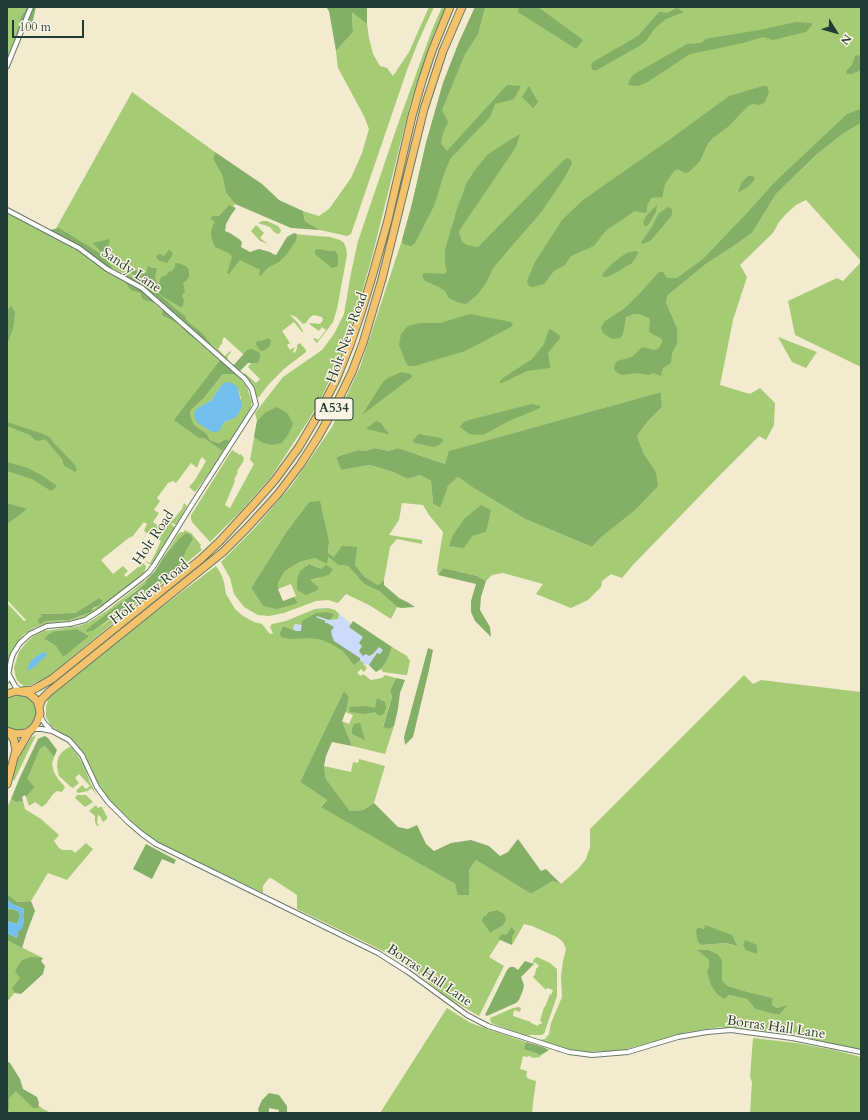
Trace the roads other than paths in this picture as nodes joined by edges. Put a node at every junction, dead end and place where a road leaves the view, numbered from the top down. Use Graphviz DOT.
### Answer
graph roads {
  1 [pos="31,7"];
  2 [pos="450,7"];
  3 [pos="462,7"];
  4 [pos="7,66"];
  5 [pos="7,210"];
  6 [pos="256,405"];
  7 [pos="9,675"];
  8 [pos="7,681"];
  9 [pos="21,691"];
  10 [pos="7,694"];
  11 [pos="39,710"];
  12 [pos="31,730"];
  13 [pos="52,731"];
  14 [pos="8,732"];
  15 [pos="15,758"];
  16 [pos="7,784"];
  17 [pos="861,1052"];
  1 -- 4 [label="street"];
  2 -- 9 [label="highway, Holt New Road / A534"];
  3 -- 11 [label="highway, Holt New Road / A534"];
  5 -- 6 [label="street, Sandy Lane"];
  6 -- 7 [label="street, Holt Road"];
  7 -- 8 [label="street, Holt Road"];
  7 -- 9 [label="street"];
  9 -- 10 [label="highway, Holt New Road"];
  9 -- 11 [label="highway"];
  11 -- 12 [label="highway, Holt New Road"];
  11 -- 13 [label="street, Borras Hall Lane"];
  12 -- 13 [label="street, Borras Hall Lane"];
  12 -- 14 [label="highway"];
  12 -- 15 [label="highway"];
  13 -- 17 [label="street, Borras Hall Lane"];
  14 -- 15 [label="highway"];
  15 -- 16 [label="highway"];
}
